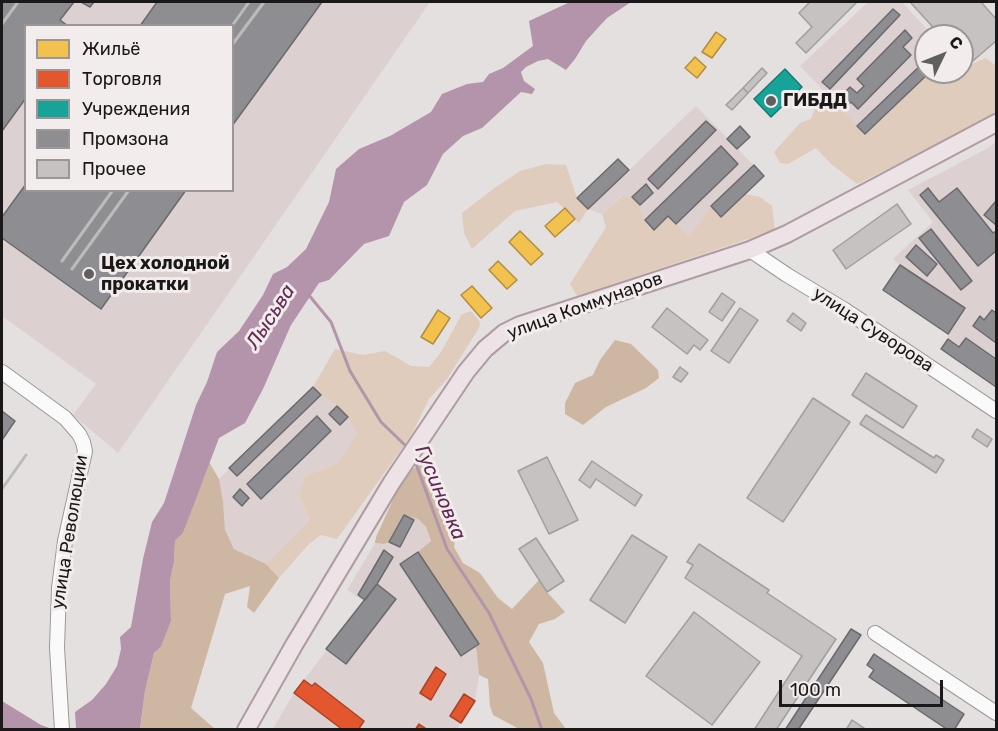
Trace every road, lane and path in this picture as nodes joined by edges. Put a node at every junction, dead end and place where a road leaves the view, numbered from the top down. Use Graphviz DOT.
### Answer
graph roads {
  1 [pos="996,123"];
  2 [pos="750,250"];
  3 [pos="2,372"];
  4 [pos="996,411"];
  5 [pos="875,633"];
  6 [pos="996,713"];
  7 [pos="62,729"];
  8 [pos="246,729"];
  1 -- 2 [label="main road, улица Коммунаров"];
  2 -- 4 [label="street, улица Суворова"];
  2 -- 8 [label="main road, улица Коммунаров"];
  3 -- 7 [label="street, улица Революции"];
  5 -- 6 [label="street"];
}
